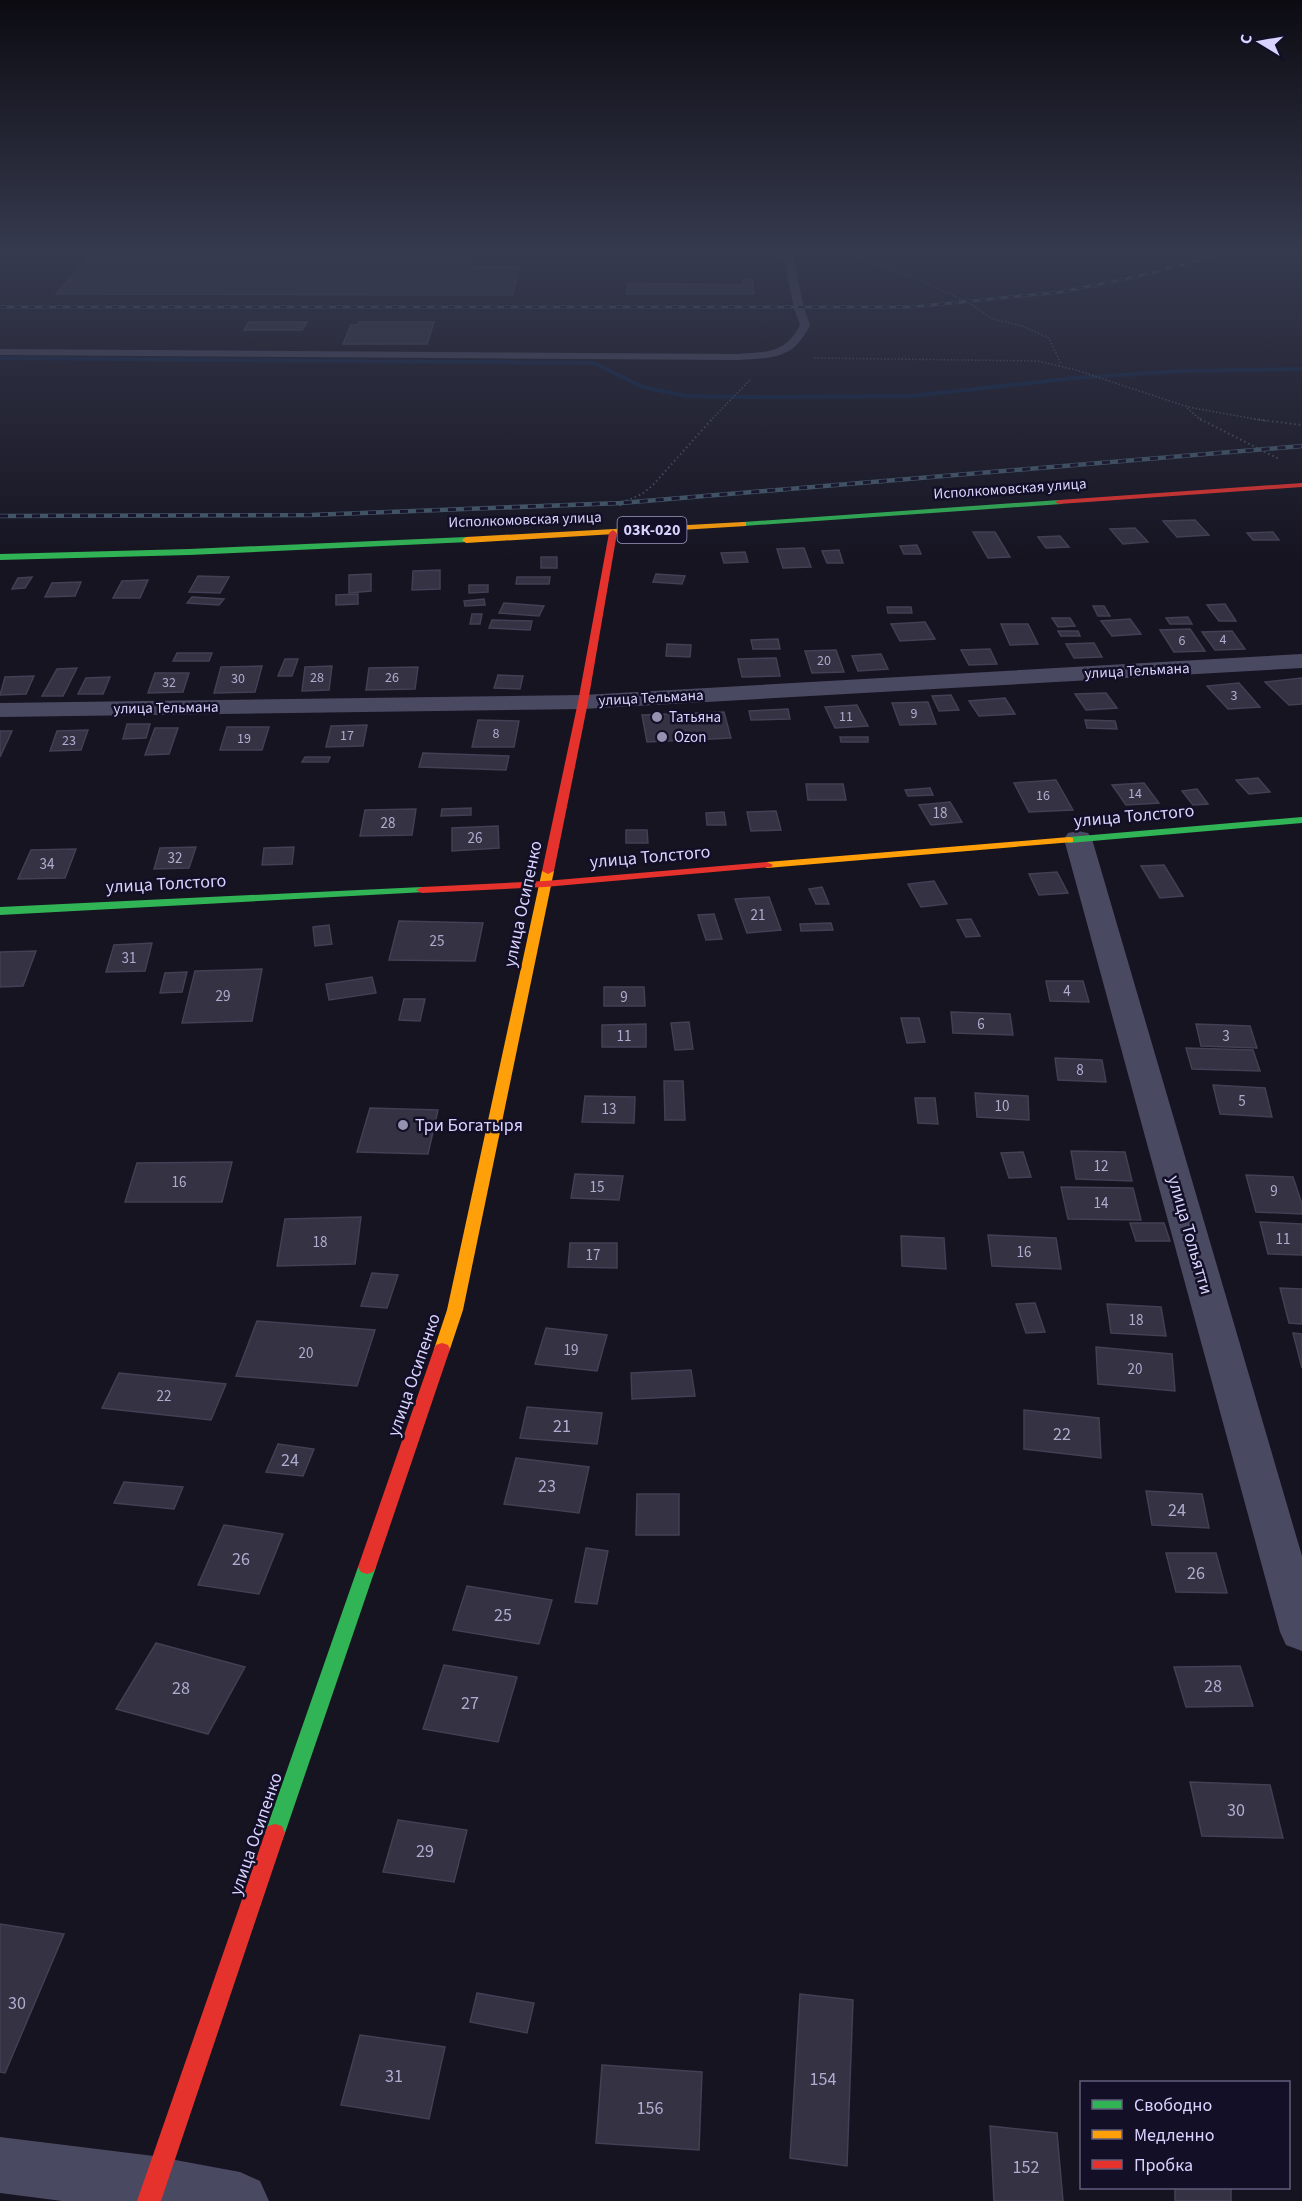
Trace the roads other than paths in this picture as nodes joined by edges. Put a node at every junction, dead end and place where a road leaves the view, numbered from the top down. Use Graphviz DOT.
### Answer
graph roads {
  1 [pos="248,354"];
  2 [pos="767,354"];
  3 [pos="1302,485"];
  4 [pos="613,533"];
  5 [pos="0,557"];
  6 [pos="1302,661"];
  7 [pos="583,702"];
  8 [pos="0,710"];
  9 [pos="1302,820"];
  10 [pos="1078,839"];
  11 [pos="545,884"];
  12 [pos="0,910"];
  13 [pos="1302,1632"];
  14 [pos="0,2165"];
  15 [pos="152,2193"];
  16 [pos="240,2201"];
  1 -- 2 [label="lane"];
  3 -- 4 [label="street, Исполкомовская улица / 03К-020"];
  4 -- 5 [label="street, Исполкомовская улица / 03К-020"];
  4 -- 7 [label="street, улица Осипенко"];
  6 -- 7 [label="street, улица Тельмана"];
  7 -- 8 [label="street, улица Тельмана"];
  7 -- 11 [label="street, улица Осипенко"];
  9 -- 10 [label="street, улица Толстого"];
  10 -- 11 [label="street, улица Толстого"];
  10 -- 13 [label="street, улица Тольятти"];
  11 -- 12 [label="street, улица Толстого"];
  11 -- 15 [label="street, улица Осипенко"];
  14 -- 15 [label="street"];
  15 -- 16 [label="street"];
}
